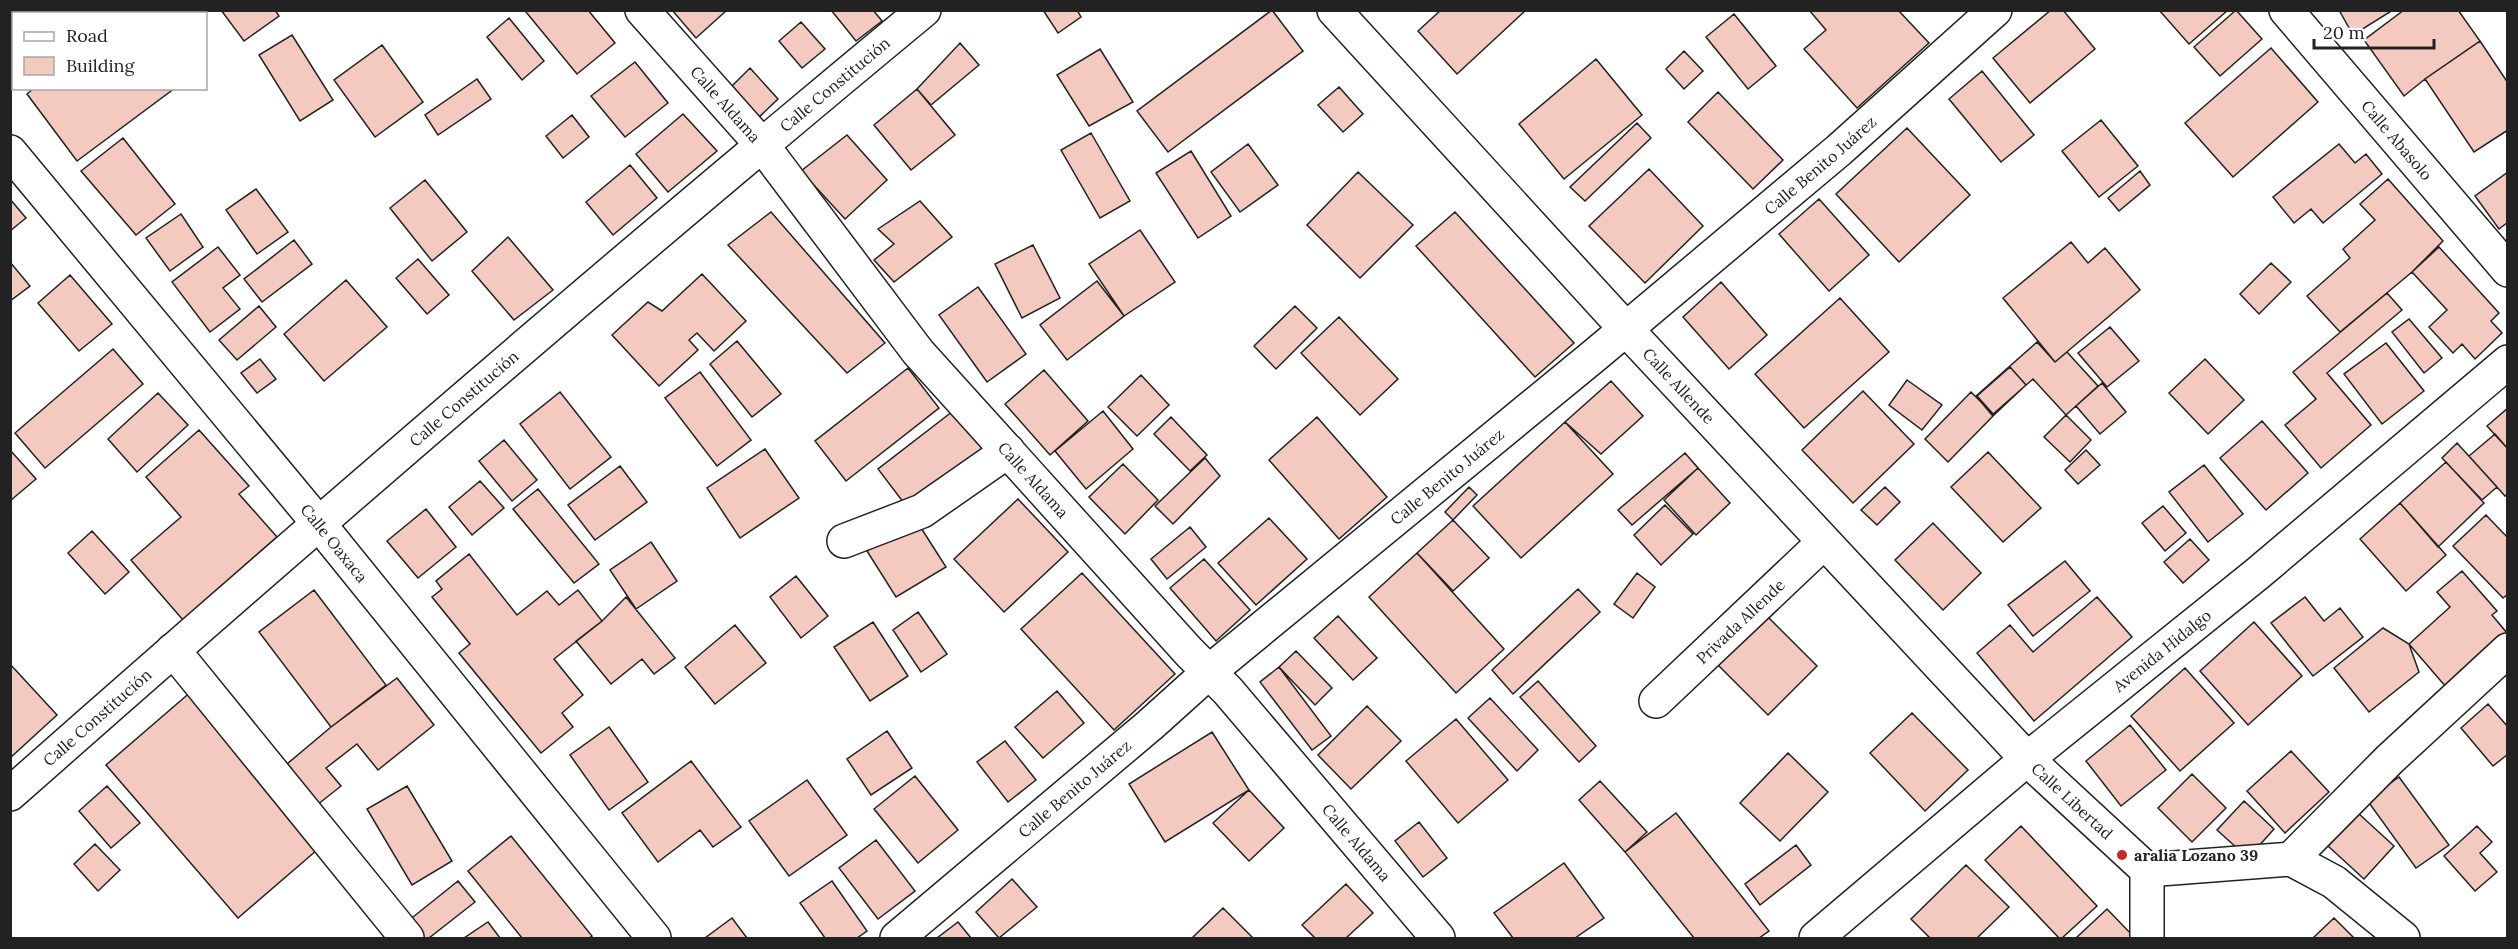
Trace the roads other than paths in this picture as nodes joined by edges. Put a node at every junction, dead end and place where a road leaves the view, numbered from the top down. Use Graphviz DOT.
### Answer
graph roads {
  1 [pos="642,10"];
  2 [pos="924,10"];
  3 [pos="1334,10"];
  4 [pos="1995,10"];
  5 [pos="2286,10"];
  6 [pos="762,145"];
  7 [pos="10,152"];
  8 [pos="2508,270"];
  9 [pos="1625,328"];
  10 [pos="2508,362"];
  11 [pos="1008,451"];
  12 [pos="319,524"];
  13 [pos="844,541"];
  14 [pos="1824,542"];
  15 [pos="173,650"];
  16 [pos="2508,650"];
  17 [pos="1210,671"];
  18 [pos="1656,701"];
  19 [pos="2027,759"];
  20 [pos="10,794"];
  21 [pos="2290,859"];
  22 [pos="2147,870"];
  23 [pos="406,939"];
  24 [pos="654,939"];
  25 [pos="897,939"];
  26 [pos="1438,939"];
  27 [pos="1816,939"];
  28 [pos="2146,939"];
  29 [pos="2403,939"];
  1 -- 6 [label="street, Calle Aldama"];
  2 -- 6 [label="street, Calle Constitución"];
  3 -- 9 [label="street, Calle Allende"];
  4 -- 9 [label="street, Calle Benito Juárez"];
  5 -- 8 [label="street, Calle Abasolo"];
  6 -- 11 [label="street, Calle Aldama"];
  6 -- 12 [label="street, Calle Constitución"];
  7 -- 12 [label="street, Calle Oaxaca"];
  9 -- 14 [label="street, Calle Allende"];
  9 -- 17 [label="street, Calle Benito Juárez"];
  10 -- 19 [label="street, Avenida Hidalgo"];
  11 -- 13 [label="street"];
  11 -- 17 [label="street, Calle Aldama"];
  12 -- 15 [label="street, Calle Constitución"];
  12 -- 24 [label="street, Calle Oaxaca"];
  14 -- 18 [label="street, Privada Allende"];
  14 -- 19 [label="street, Calle Allende"];
  15 -- 20 [label="street, Calle Constitución"];
  15 -- 23 [label="street"];
  16 -- 21 [label="street"];
  17 -- 25 [label="street, Calle Benito Juárez"];
  17 -- 26 [label="street, Calle Aldama"];
  19 -- 22 [label="street, Calle Libertad"];
  19 -- 27 [label="street, Avenida Hidalgo"];
  21 -- 22 [label="street"];
  21 -- 29 [label="street"];
  22 -- 28 [label="street"];
}
